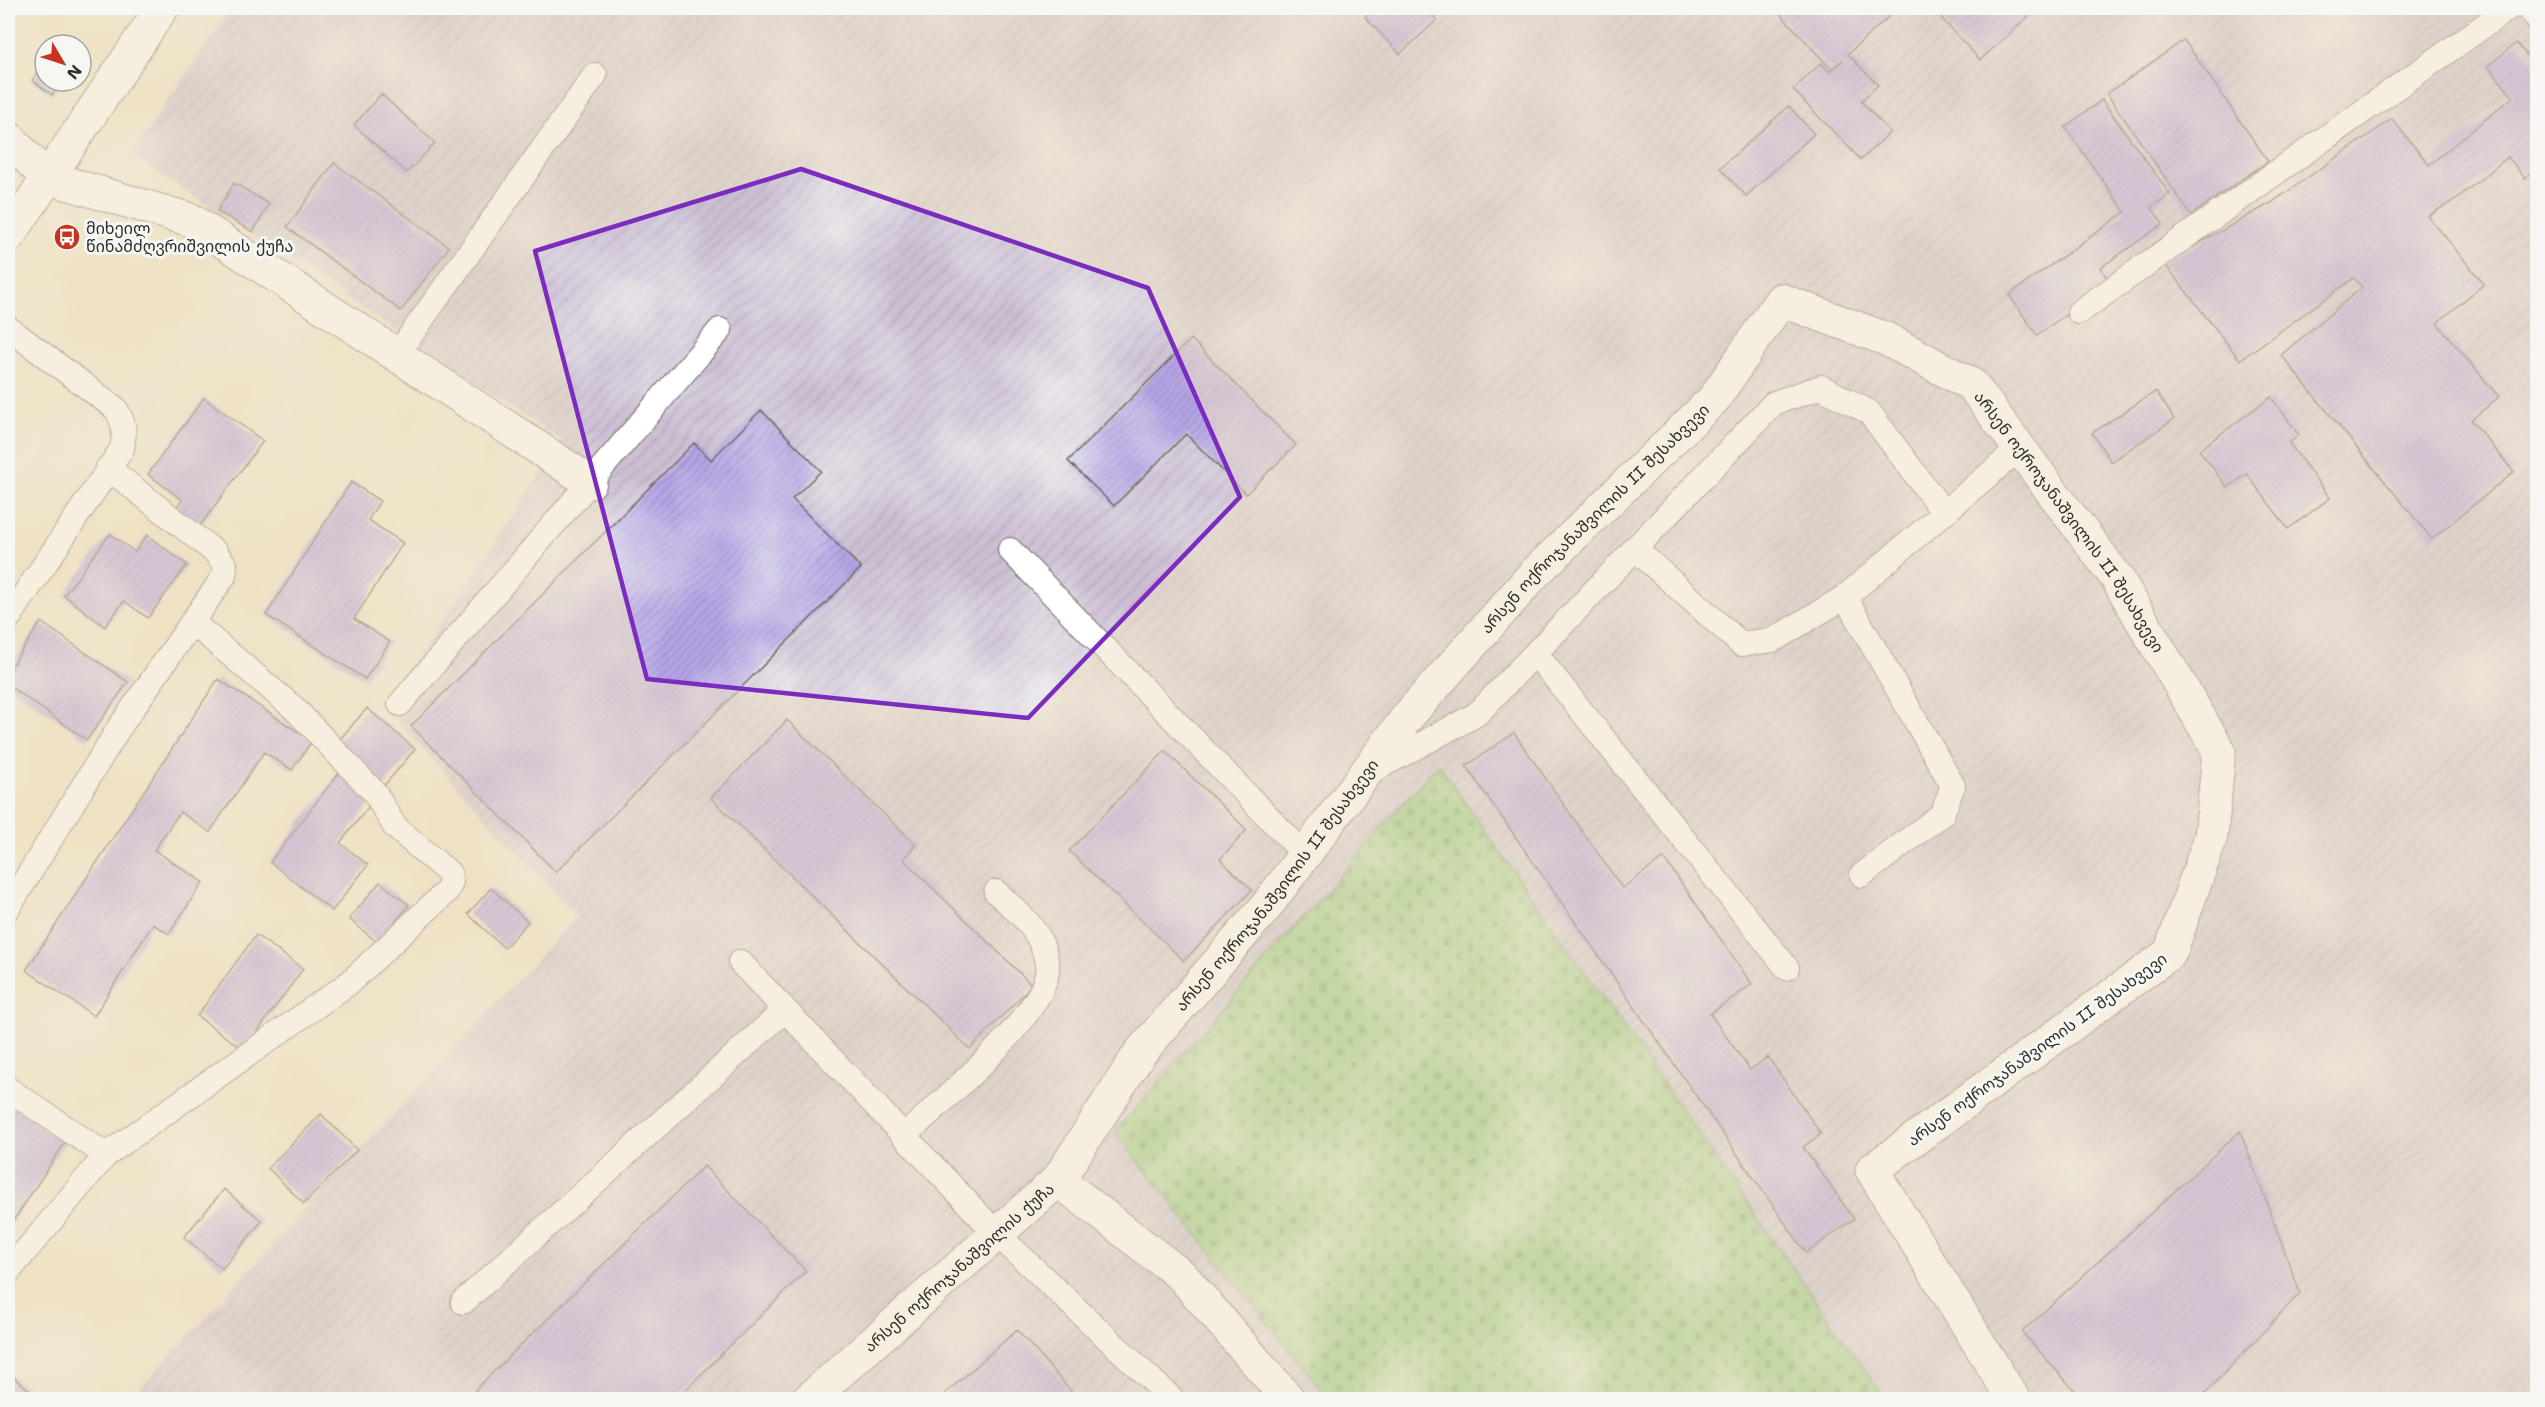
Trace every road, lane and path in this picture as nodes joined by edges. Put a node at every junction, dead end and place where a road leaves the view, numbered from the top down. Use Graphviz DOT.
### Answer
graph roads {
  1 [pos="162,8"];
  2 [pos="2509,8"];
  3 [pos="2528,8"];
  4 [pos="2538,19"];
  5 [pos="595,75"];
  6 [pos="8,137"];
  7 [pos="45,177"];
  8 [pos="8,237"];
  9 [pos="2079,312"];
  10 [pos="8,328"];
  11 [pos="720,330"];
  12 [pos="396,356"];
  13 [pos="2020,448"];
  14 [pos="108,468"];
  15 [pos="590,482"];
  16 [pos="1944,513"];
  17 [pos="1634,548"];
  18 [pos="1010,550"];
  19 [pos="1845,597"];
  20 [pos="8,618"];
  21 [pos="193,623"];
  22 [pos="1535,653"];
  23 [pos="400,704"];
  24 [pos="1362,776"];
  25 [pos="1304,854"];
  26 [pos="1862,875"];
  27 [pos="996,892"];
  28 [pos="8,908"];
  29 [pos="740,962"];
  30 [pos="1787,968"];
  31 [pos="785,1010"];
  32 [pos="8,1089"];
  33 [pos="904,1136"];
  34 [pos="106,1155"];
  35 [pos="1058,1180"];
  36 [pos="997,1234"];
  37 [pos="8,1272"];
  38 [pos="463,1302"];
  39 [pos="808,1400"];
  40 [pos="1173,1400"];
  41 [pos="1289,1400"];
  42 [pos="2014,1400"];
  1 -- 7 [label="main road"];
  2 -- 9 [label="lane"];
  3 -- 4 [label="lane"];
  5 -- 12 [label="lane"];
  6 -- 7 [label="main road"];
  7 -- 8 [label="main road"];
  7 -- 12 [label="main road"];
  10 -- 14 [label="lane"];
  11 -- 15 [label="lane"];
  12 -- 15 [label="main road"];
  13 -- 16 [label="lane"];
  13 -- 24 [label="main road, არსენ ოქროჯანაშვილის II შესახვევი"];
  13 -- 42 [label="main road, არსენ ოქროჯანაშვილის II შესახვევი"];
  14 -- 20 [label="lane"];
  14 -- 21 [label="lane"];
  15 -- 23 [label="lane"];
  16 -- 17 [label="lane"];
  16 -- 19 [label="lane"];
  17 -- 19 [label="lane"];
  17 -- 22 [label="lane"];
  18 -- 25 [label="lane"];
  19 -- 26 [label="lane"];
  21 -- 28 [label="lane"];
  21 -- 34 [label="lane"];
  22 -- 24 [label="lane"];
  22 -- 30 [label="lane"];
  24 -- 25 [label="main road, არსენ ოქროჯანაშვილის II შესახვევი"];
  25 -- 35 [label="main road, არსენ ოქროჯანაშვილის II შესახვევი"];
  27 -- 33 [label="lane"];
  29 -- 31 [label="lane"];
  31 -- 33 [label="lane"];
  31 -- 38 [label="lane"];
  32 -- 34 [label="lane"];
  33 -- 36 [label="lane"];
  34 -- 37 [label="lane"];
  35 -- 36 [label="main road, არსენ ოქროჯანაშვილის ქუჩა"];
  35 -- 41 [label="main road, არსენ ოქროჯანაშვილის ქუჩა"];
  36 -- 39 [label="main road, არსენ ოქროჯანაშვილის ქუჩა"];
  36 -- 40 [label="lane"];
}
